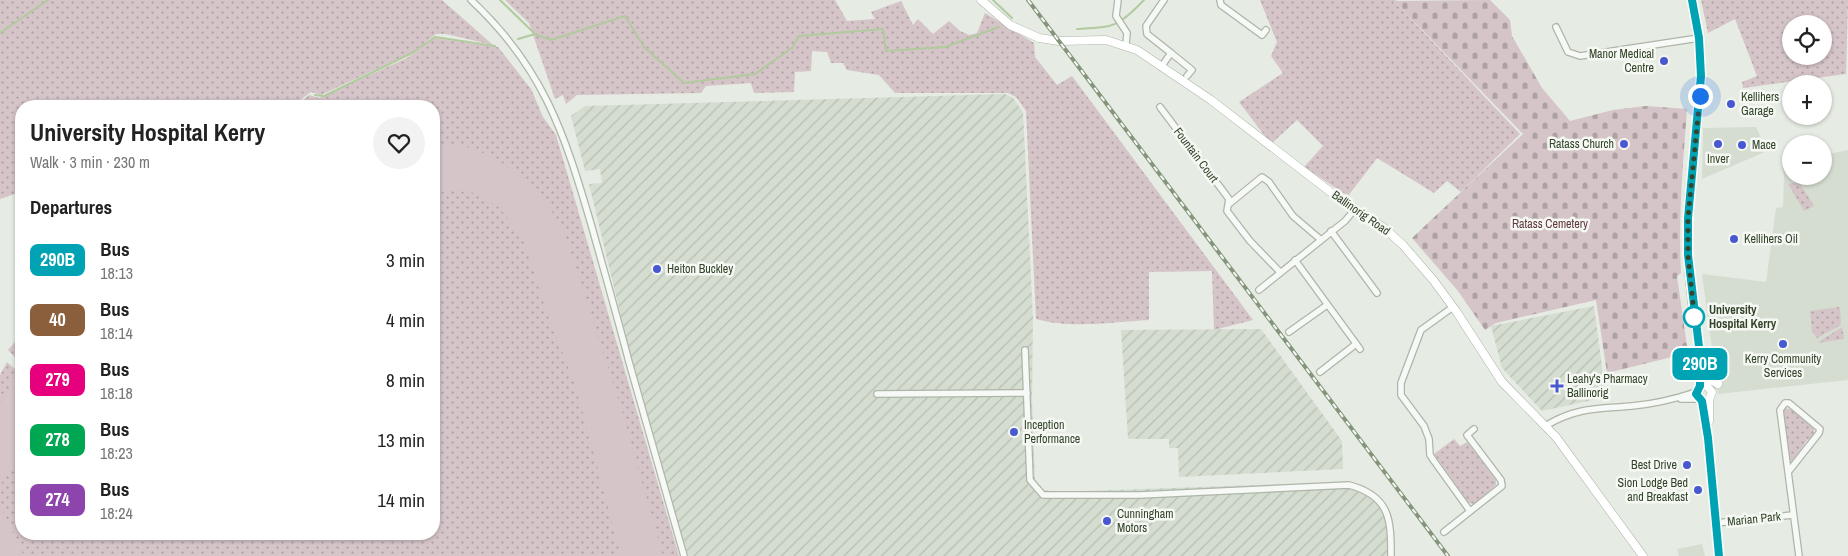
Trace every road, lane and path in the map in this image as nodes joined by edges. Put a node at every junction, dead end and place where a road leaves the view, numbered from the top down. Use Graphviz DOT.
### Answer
graph roads {
  1 [pos="471,0"];
  2 [pos="981,0"];
  3 [pos="1118,0"];
  4 [pos="1164,0"];
  5 [pos="1215,0"];
  6 [pos="1692,0"];
  7 [pos="1220,2"];
  8 [pos="1556,27"];
  9 [pos="1266,30"];
  10 [pos="1699,38"];
  11 [pos="1126,45"];
  12 [pos="1171,53"];
  13 [pos="1161,67"];
  14 [pos="1187,76"];
  15 [pos="1160,107"];
  16 [pos="1229,204"];
  17 [pos="1355,209"];
  18 [pos="1332,231"];
  19 [pos="1320,239"];
  20 [pos="1295,260"];
  21 [pos="1280,272"];
  22 [pos="1259,290"];
  23 [pos="1377,293"];
  24 [pos="1327,304"];
  25 [pos="1454,307"];
  26 [pos="1289,332"];
  27 [pos="1025,350"];
  28 [pos="1700,355"];
  29 [pos="1320,372"];
  30 [pos="1704,376"];
  31 [pos="1718,384"];
  32 [pos="1027,393"];
  33 [pos="876,394"];
  34 [pos="1702,394"];
  35 [pos="1547,425"];
  36 [pos="1474,429"];
  37 [pos="1789,471"];
  38 [pos="1470,511"];
  39 [pos="1793,514"];
  40 [pos="1716,523"];
  41 [pos="1444,532"];
  42 [pos="684,556"];
  43 [pos="1392,556"];
  44 [pos="1643,556"];
  45 [pos="1720,556"];
  46 [pos="1799,556"];
  1 -- 42 [label="street"];
  2 -- 11 [label="street, Ballinorig Road"];
  3 -- 11 [label="street"];
  4 -- 12 [label="street"];
  5 -- 7 [label="street"];
  6 -- 10 [label="street"];
  7 -- 9 [label="street"];
  8 -- 10 [label="street"];
  10 -- 28 [label="street"];
  11 -- 13 [label="street, Ballinorig Road"];
  12 -- 13 [label="street"];
  12 -- 14 [label="street"];
  13 -- 17 [label="street, Ballinorig Road"];
  15 -- 16 [label="street, Fountain Court"];
  16 -- 19 [label="street"];
  16 -- 21 [label="street, Fountain Court"];
  17 -- 18 [label="street"];
  17 -- 25 [label="street, Ballinorig Road"];
  18 -- 19 [label="street"];
  18 -- 23 [label="street"];
  19 -- 20 [label="street"];
  20 -- 21 [label="street"];
  20 -- 24 [label="street"];
  21 -- 22 [label="street"];
  24 -- 26 [label="street"];
  24 -- 29 [label="street"];
  25 -- 35 [label="street, Ballinorig Road"];
  25 -- 38 [label="street"];
  27 -- 32 [label="street"];
  28 -- 30 [label="street"];
  28 -- 34 [label="street"];
  30 -- 31 [label="street"];
  30 -- 34 [label="street"];
  32 -- 33 [label="street"];
  32 -- 43 [label="street"];
  34 -- 35 [label="street"];
  34 -- 40 [label="street"];
  35 -- 44 [label="street, Ballinorig Road"];
  36 -- 38 [label="street"];
  37 -- 37 [label="street, Marian Park"];
  37 -- 39 [label="street, Marian Park"];
  38 -- 41 [label="street"];
  39 -- 40 [label="street, Marian Park"];
  39 -- 46 [label="street, Marian Park"];
  40 -- 45 [label="street"];
}
